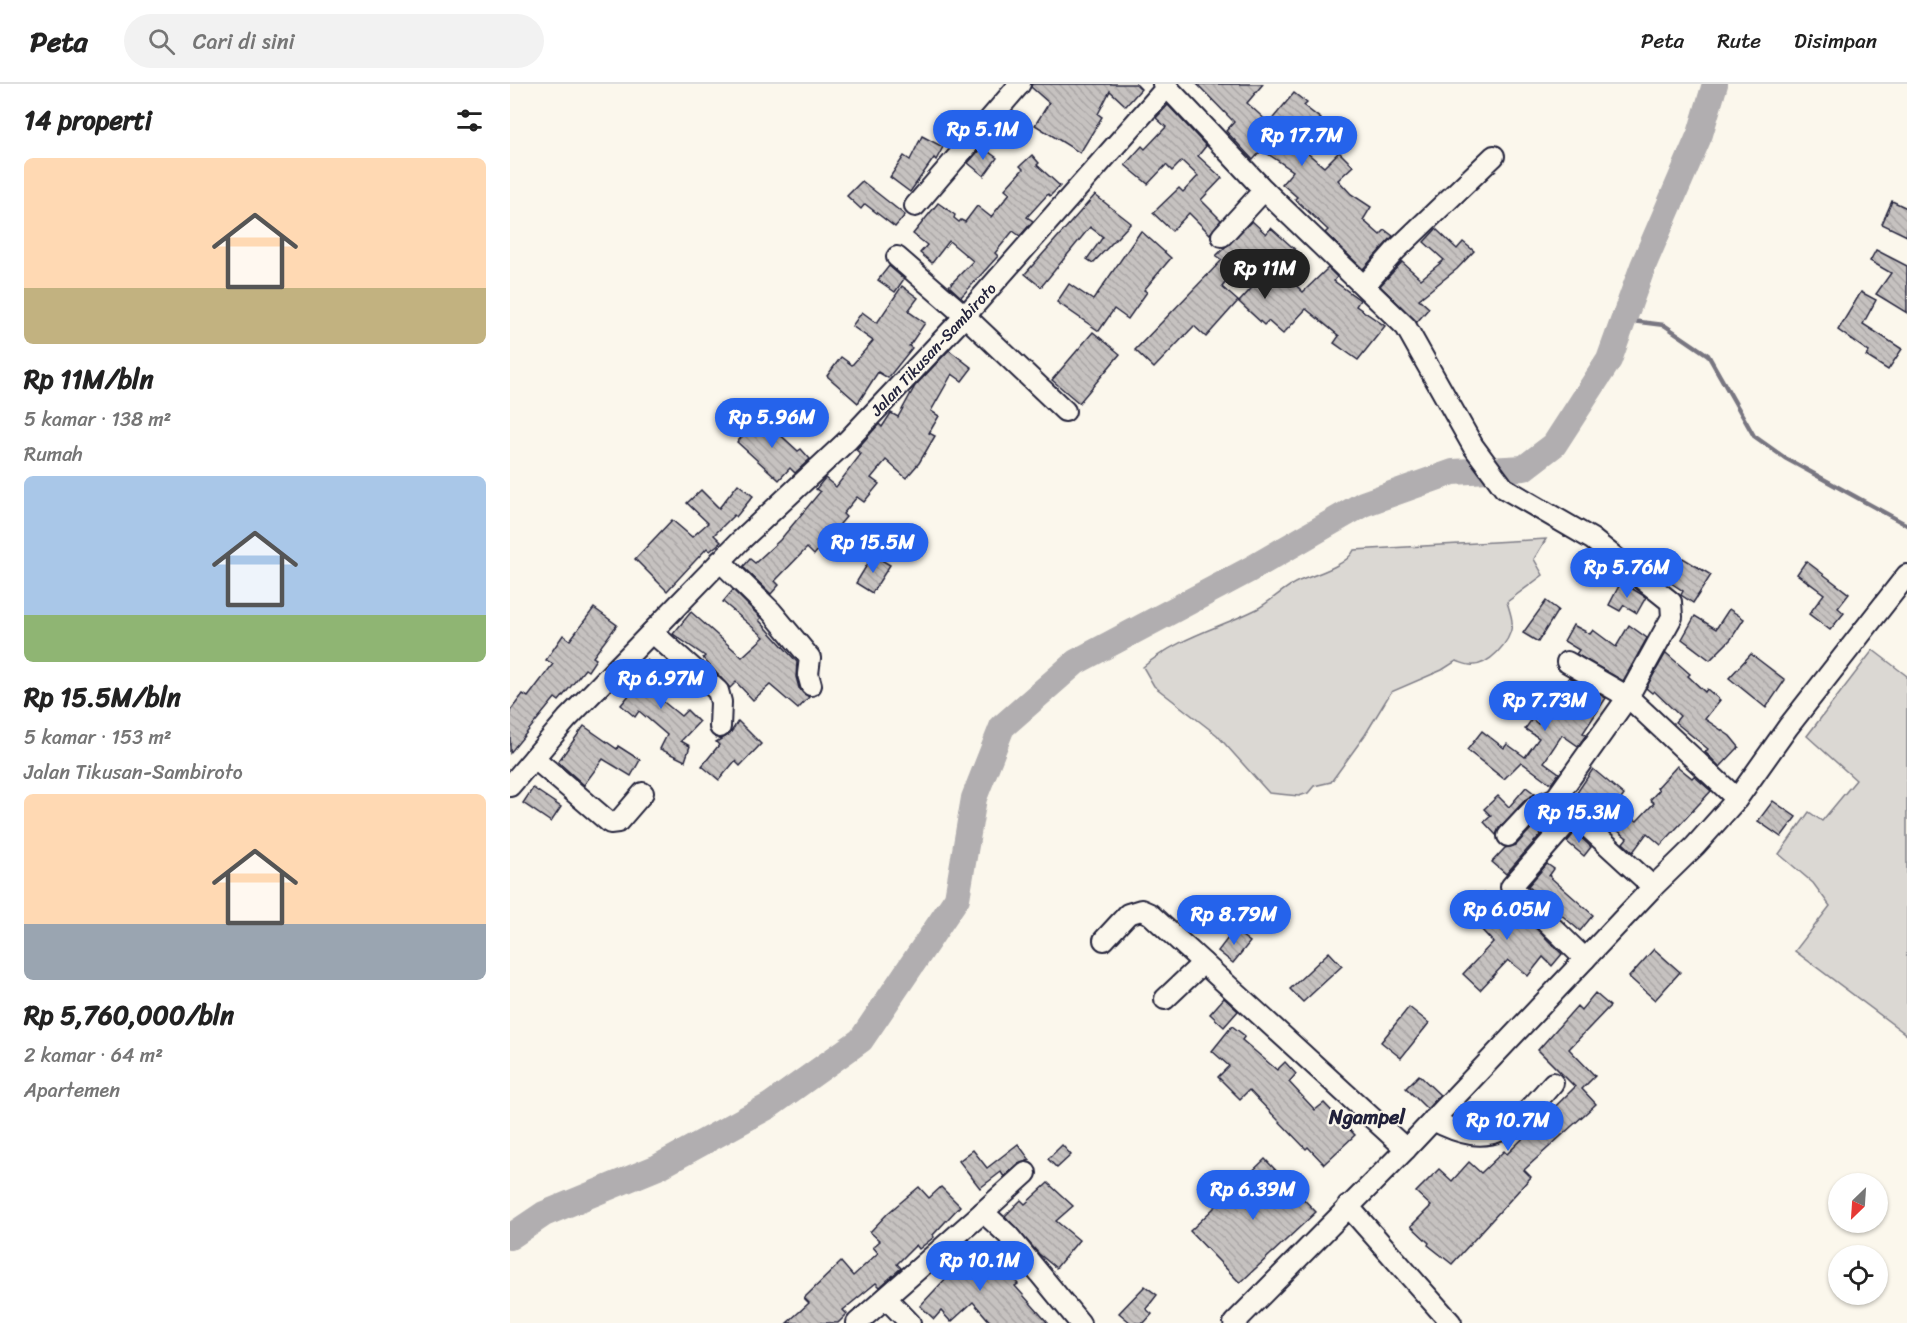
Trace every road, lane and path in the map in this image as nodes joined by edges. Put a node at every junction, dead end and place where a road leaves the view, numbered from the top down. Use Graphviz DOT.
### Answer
graph roads {
  1 [pos="1020,84"];
  2 [pos="1165,86"];
  3 [pos="1494,156"];
  4 [pos="1264,189"];
  5 [pos="915,206"];
  6 [pos="1222,236"];
  7 [pos="897,256"];
  8 [pos="1364,286"];
  9 [pos="964,316"];
  10 [pos="1065,411"];
  11 [pos="720,561"];
  12 [pos="1907,575"];
  13 [pos="652,632"];
  14 [pos="1567,662"];
  15 [pos="811,685"];
  16 [pos="1628,697"];
  17 [pos="720,727"];
  18 [pos="534,758"];
  19 [pos="510,786"];
  20 [pos="643,793"];
  21 [pos="1556,798"];
  22 [pos="1737,799"];
  23 [pos="1573,816"];
  24 [pos="1508,836"];
  25 [pos="1653,887"];
  26 [pos="1104,940"];
  27 [pos="1586,959"];
  28 [pos="1203,963"];
  29 [pos="1166,999"];
  30 [pos="1553,1083"];
  31 [pos="1433,1120"];
  32 [pos="1406,1149"];
  33 [pos="1026,1173"];
  34 [pos="1348,1206"];
  35 [pos="983,1212"];
  36 [pos="886,1298"];
  37 [pos="857,1323"];
  38 [pos="910,1323"];
  39 [pos="1080,1323"];
  40 [pos="1234,1323"];
  41 [pos="1451,1323"];
  1 -- 5 [label="street"];
  2 -- 4 [label="street"];
  2 -- 9 [label="street, Jalan Tikusan-Sambiroto"];
  3 -- 8 [label="street"];
  4 -- 6 [label="street"];
  4 -- 8 [label="street"];
  7 -- 9 [label="street"];
  8 -- 16 [label="street"];
  9 -- 10 [label="street"];
  9 -- 11 [label="street, Jalan Tikusan-Sambiroto"];
  11 -- 13 [label="street, Jalan Tikusan-Sambiroto"];
  11 -- 15 [label="street"];
  12 -- 22 [label="street"];
  13 -- 17 [label="street"];
  13 -- 18 [label="street, Jalan Tikusan-Sambiroto"];
  14 -- 16 [label="street"];
  16 -- 21 [label="street"];
  16 -- 22 [label="street"];
  18 -- 19 [label="street, Jalan Tikusan-Sambiroto"];
  18 -- 20 [label="street"];
  21 -- 23 [label="street"];
  21 -- 24 [label="street"];
  22 -- 25 [label="street"];
  23 -- 25 [label="street"];
  23 -- 27 [label="street"];
  25 -- 27 [label="street"];
  26 -- 28 [label="street"];
  27 -- 31 [label="street"];
  28 -- 29 [label="street"];
  28 -- 32 [label="street"];
  30 -- 31 [label="street"];
  31 -- 32 [label="street"];
  32 -- 34 [label="street"];
  33 -- 35 [label="street"];
  34 -- 40 [label="street"];
  34 -- 41 [label="street"];
  35 -- 36 [label="street"];
  35 -- 39 [label="street"];
  36 -- 37 [label="street"];
  36 -- 38 [label="street"];
}
